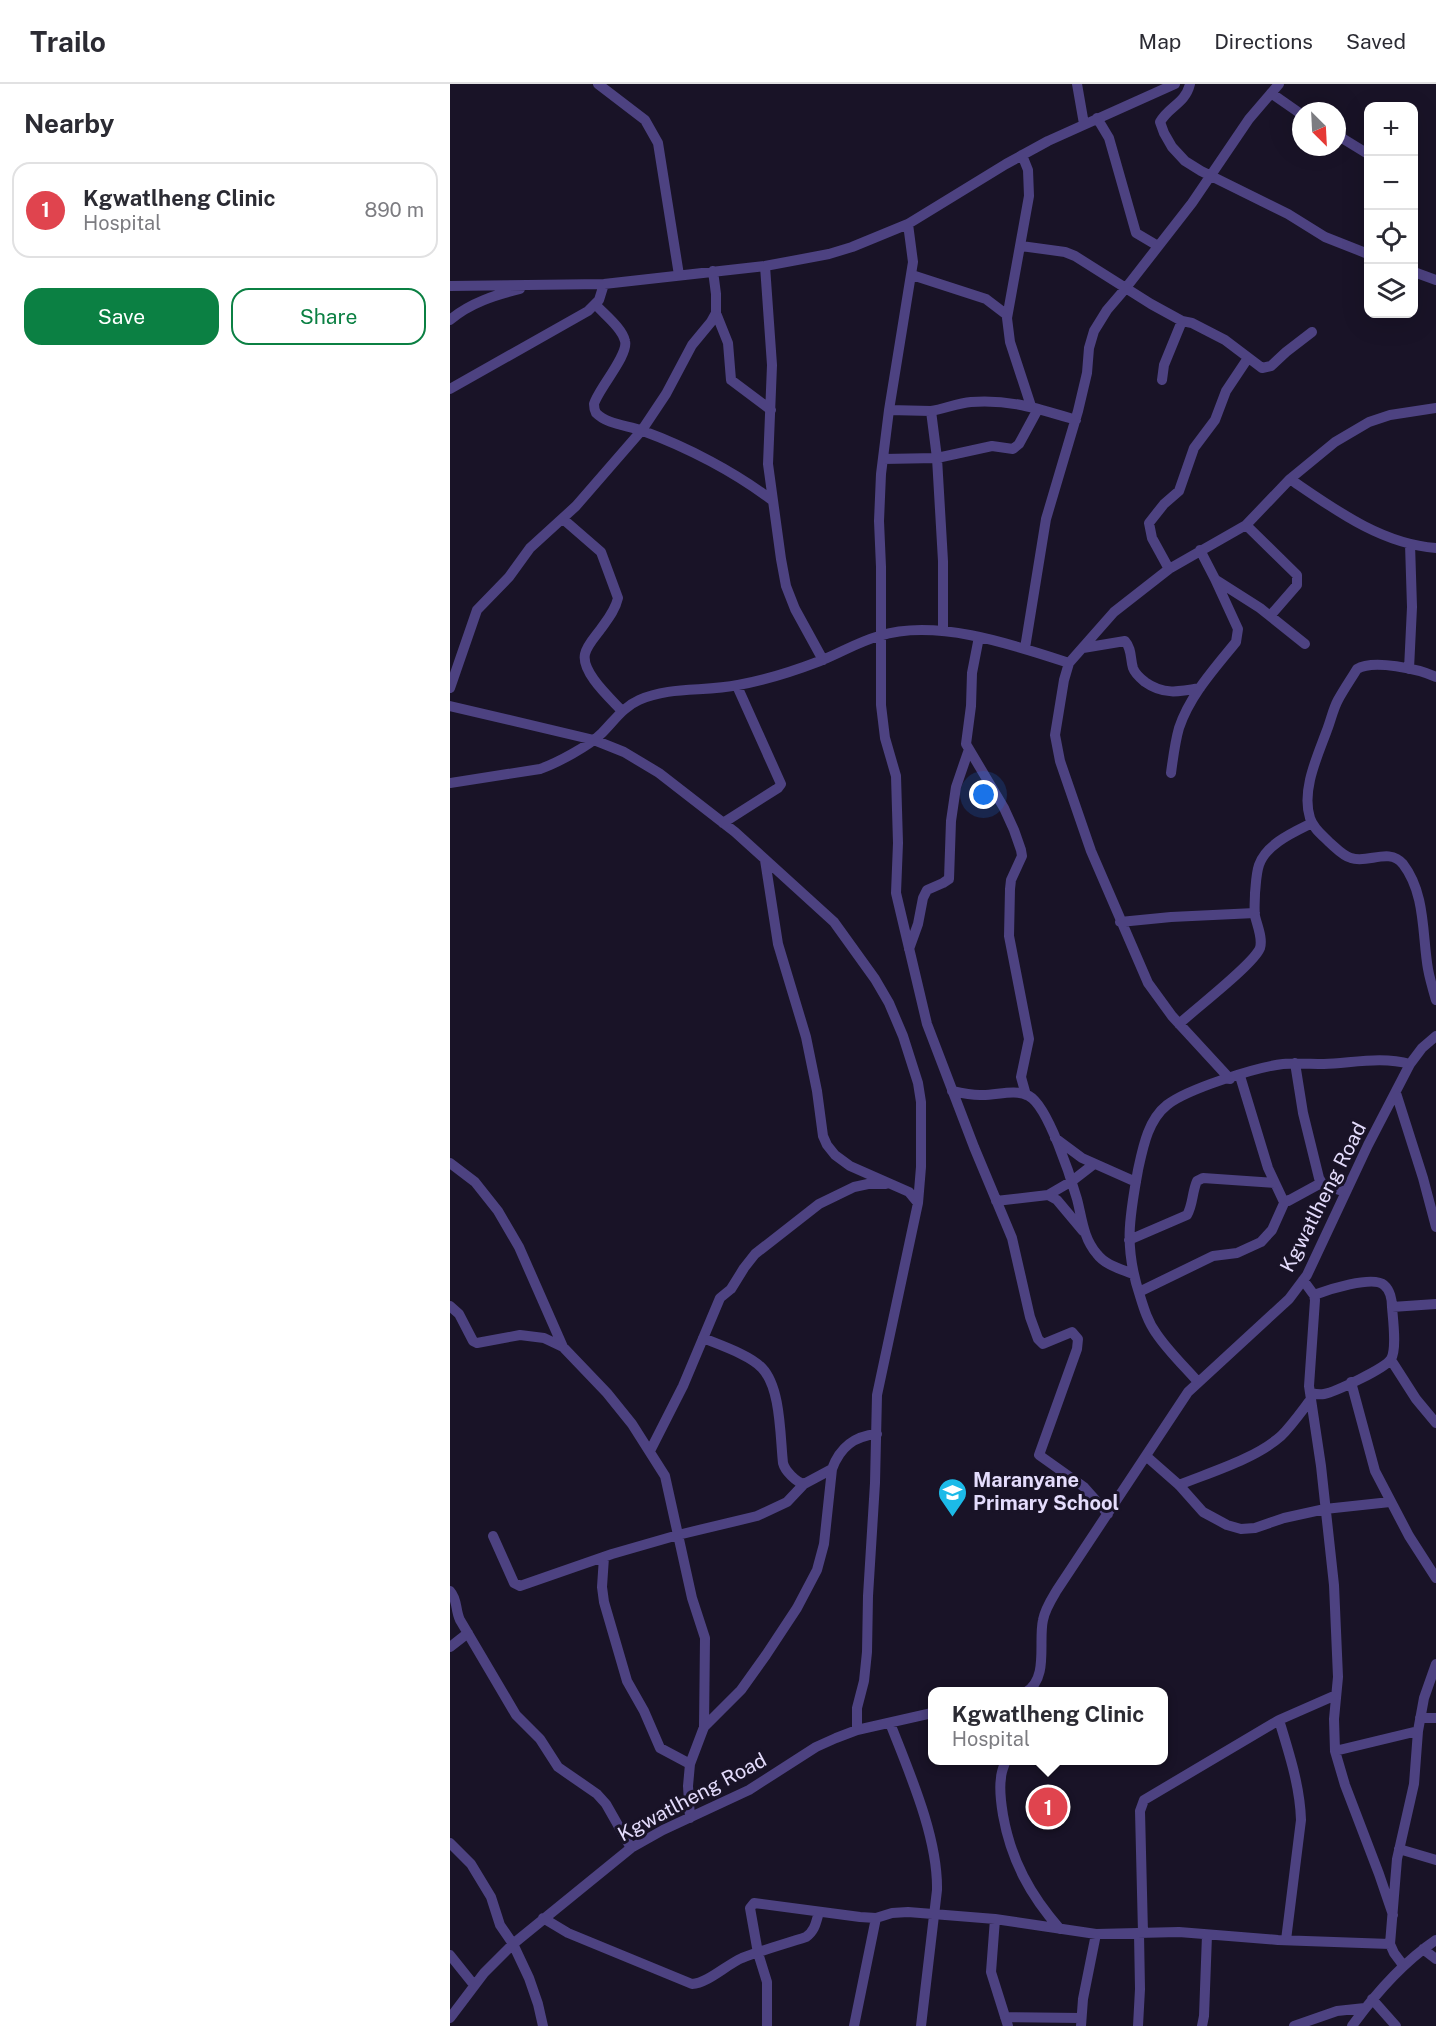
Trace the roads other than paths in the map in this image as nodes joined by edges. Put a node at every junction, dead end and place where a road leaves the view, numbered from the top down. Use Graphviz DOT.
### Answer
graph roads {
  1 [pos="598,84"];
  2 [pos="1077,84"];
  3 [pos="1175,84"];
  4 [pos="1190,84"];
  5 [pos="1279,84"];
  6 [pos="1271,93"];
  7 [pos="1292,108"];
  8 [pos="1097,118"];
  9 [pos="1084,124"];
  10 [pos="1346,141"];
  11 [pos="1364,152"];
  12 [pos="1022,155"];
  13 [pos="1209,176"];
  14 [pos="908,224"];
  15 [pos="1021,246"];
  16 [pos="1158,246"];
  17 [pos="1364,252"];
  18 [pos="765,266"];
  19 [pos="713,271"];
  20 [pos="1418,274"];
  21 [pos="679,275"];
  22 [pos="912,275"];
  23 [pos="1436,280"];
  24 [pos="544,284"];
  25 [pos="604,284"];
  26 [pos="450,286"];
  27 [pos="1125,289"];
  28 [pos="596,305"];
  29 [pos="716,313"];
  30 [pos="1007,315"];
  31 [pos="450,320"];
  32 [pos="1182,321"];
  33 [pos="1312,332"];
  34 [pos="1248,358"];
  35 [pos="1162,380"];
  36 [pos="450,389"];
  37 [pos="1034,407"];
  38 [pos="1436,408"];
  39 [pos="771,410"];
  40 [pos="889,410"];
  41 [pos="931,411"];
  42 [pos="1076,420"];
  43 [pos="642,430"];
  44 [pos="937,458"];
  45 [pos="883,459"];
  46 [pos="1290,479"];
  47 [pos="773,501"];
  48 [pos="563,519"];
  49 [pos="1246,525"];
  50 [pos="1410,544"];
  51 [pos="1436,548"];
  52 [pos="1200,550"];
  53 [pos="1169,569"];
  54 [pos="1215,579"];
  55 [pos="1270,616"];
  56 [pos="944,631"];
  57 [pos="881,635"];
  58 [pos="979,637"];
  59 [pos="1305,644"];
  60 [pos="1025,648"];
  61 [pos="1083,648"];
  62 [pos="823,660"];
  63 [pos="1069,663"];
  64 [pos="1409,669"];
  65 [pos="1436,677"];
  66 [pos="736,686"];
  67 [pos="450,688"];
  68 [pos="1200,688"];
  69 [pos="450,706"];
  70 [pos="622,711"];
  71 [pos="594,740"];
  72 [pos="968,752"];
  73 [pos="1171,773"];
  74 [pos="450,783"];
  75 [pos="723,823"];
  76 [pos="1312,823"];
  77 [pos="765,860"];
  78 [pos="1255,913"];
  79 [pos="1120,922"];
  80 [pos="909,949"];
  81 [pos="1436,1000"];
  82 [pos="1179,1024"];
  83 [pos="1436,1036"];
  84 [pos="1295,1063"];
  85 [pos="1410,1065"];
  86 [pos="1235,1077"];
  87 [pos="952,1091"];
  88 [pos="1396,1093"];
  89 [pos="1026,1095"];
  90 [pos="1055,1138"];
  91 [pos="450,1163"];
  92 [pos="1094,1164"];
  93 [pos="1072,1181"];
  94 [pos="1136,1182"];
  95 [pos="890,1183"];
  96 [pos="1275,1183"];
  97 [pos="1321,1183"];
  98 [pos="1346,1192"];
  99 [pos="1048,1195"];
  100 [pos="996,1201"];
  101 [pos="1285,1201"];
  102 [pos="918,1203"];
  103 [pos="1436,1227"];
  104 [pos="1085,1234"];
  105 [pos="1129,1240"];
  106 [pos="1133,1274"];
  107 [pos="1303,1280"];
  108 [pos="1139,1292"];
  109 [pos="1314,1295"];
  110 [pos="1436,1304"];
  111 [pos="450,1306"];
  112 [pos="1392,1307"];
  113 [pos="704,1338"];
  114 [pos="564,1347"];
  115 [pos="1391,1359"];
  116 [pos="1197,1382"];
  117 [pos="1351,1382"];
  118 [pos="1310,1396"];
  119 [pos="1436,1422"];
  120 [pos="877,1434"];
  121 [pos="650,1451"];
  122 [pos="1146,1456"];
  123 [pos="832,1469"];
  124 [pos="804,1484"];
  125 [pos="1179,1485"];
  126 [pos="1390,1502"];
  127 [pos="1325,1509"];
  128 [pos="1108,1514"];
  129 [pos="678,1535"];
  130 [pos="493,1536"];
  131 [pos="604,1557"];
  132 [pos="1436,1578"];
  133 [pos="450,1591"];
  134 [pos="468,1633"];
  135 [pos="450,1647"];
  136 [pos="1436,1664"];
  137 [pos="1033,1687"];
  138 [pos="1336,1695"];
  139 [pos="928,1714"];
  140 [pos="1420,1718"];
  141 [pos="1436,1718"];
  142 [pos="1279,1720"];
  143 [pos="890,1723"];
  144 [pos="704,1727"];
  145 [pos="857,1730"];
  146 [pos="1418,1731"];
  147 [pos="1335,1751"];
  148 [pos="690,1764"];
  149 [pos="1004,1765"];
  150 [pos="690,1818"];
  151 [pos="450,1844"];
  152 [pos="631,1848"];
  153 [pos="1400,1849"];
  154 [pos="1436,1860"];
  155 [pos="819,1912"];
  156 [pos="935,1913"];
  157 [pos="1393,1916"];
  158 [pos="543,1918"];
  159 [pos="876,1918"];
  160 [pos="995,1919"];
  161 [pos="1060,1929"];
  162 [pos="1096,1934"];
  163 [pos="1141,1934"];
  164 [pos="1207,1935"];
  165 [pos="1286,1940"];
  166 [pos="1436,1940"];
  167 [pos="513,1944"];
  168 [pos="1390,1944"];
  169 [pos="1423,1949"];
  170 [pos="758,1953"];
  171 [pos="450,1955"];
  172 [pos="1436,1959"];
  173 [pos="1403,1965"];
  174 [pos="474,1984"];
  175 [pos="1369,2004"];
  176 [pos="450,2018"];
  177 [pos="1006,2021"];
  178 [pos="1081,2022"];
  179 [pos="543,2026"];
  180 [pos="767,2026"];
  181 [pos="854,2026"];
  182 [pos="921,2026"];
  183 [pos="1138,2026"];
  184 [pos="1202,2026"];
  185 [pos="1294,2026"];
  186 [pos="1352,2026"];
  187 [pos="1396,2026"];
  1 -- 21 [label="street"];
  2 -- 9 [label="street"];
  3 -- 8 [label="street"];
  4 -- 13 [label="street"];
  5 -- 6 [label="street"];
  6 -- 7 [label="street"];
  6 -- 13 [label="street"];
  8 -- 9 [label="street"];
  8 -- 16 [label="street"];
  9 -- 12 [label="street"];
  10 -- 11 [label="street"];
  12 -- 14 [label="street"];
  12 -- 15 [label="street"];
  13 -- 16 [label="street"];
  13 -- 17 [label="street"];
  14 -- 18 [label="street"];
  14 -- 22 [label="street"];
  15 -- 27 [label="street"];
  15 -- 30 [label="street"];
  16 -- 27 [label="street"];
  18 -- 19 [label="street"];
  18 -- 39 [label="street"];
  19 -- 21 [label="street"];
  19 -- 29 [label="street"];
  20 -- 23 [label="street"];
  21 -- 25 [label="street"];
  22 -- 30 [label="street"];
  22 -- 40 [label="street"];
  24 -- 25 [label="street"];
  24 -- 26 [label="street"];
  24 -- 31 [label="street"];
  25 -- 28 [label="street"];
  27 -- 32 [label="street"];
  27 -- 42 [label="street"];
  28 -- 36 [label="street"];
  28 -- 43 [label="street"];
  29 -- 39 [label="street"];
  29 -- 43 [label="street"];
  30 -- 37 [label="street"];
  32 -- 34 [label="street"];
  32 -- 35 [label="street"];
  33 -- 34 [label="street"];
  34 -- 53 [label="street"];
  37 -- 41 [label="street"];
  37 -- 42 [label="street"];
  37 -- 44 [label="street"];
  38 -- 46 [label="street"];
  39 -- 47 [label="street"];
  40 -- 41 [label="street"];
  40 -- 45 [label="street"];
  41 -- 44 [label="street"];
  42 -- 60 [label="street"];
  43 -- 47 [label="street"];
  43 -- 48 [label="street"];
  44 -- 45 [label="street"];
  44 -- 56 [label="street"];
  45 -- 57 [label="street"];
  46 -- 49 [label="street"];
  46 -- 50 [label="street"];
  47 -- 62 [label="street"];
  48 -- 67 [label="street"];
  48 -- 70 [label="street"];
  49 -- 52 [label="street"];
  49 -- 55 [label="street"];
  50 -- 51 [label="street"];
  50 -- 64 [label="street"];
  52 -- 53 [label="street"];
  52 -- 54 [label="street"];
  53 -- 61 [label="street"];
  54 -- 55 [label="street"];
  54 -- 68 [label="street"];
  55 -- 59 [label="street"];
  56 -- 57 [label="street"];
  56 -- 58 [label="street"];
  57 -- 62 [label="street"];
  57 -- 80 [label="street"];
  58 -- 60 [label="street"];
  58 -- 72 [label="street"];
  60 -- 63 [label="street"];
  61 -- 63 [label="street"];
  61 -- 68 [label="street"];
  62 -- 66 [label="street"];
  63 -- 79 [label="street"];
  64 -- 65 [label="street"];
  64 -- 76 [label="street"];
  66 -- 70 [label="street"];
  66 -- 75 [label="street"];
  68 -- 73 [label="street"];
  69 -- 71 [label="street"];
  70 -- 71 [label="street"];
  71 -- 74 [label="street"];
  71 -- 75 [label="street"];
  72 -- 80 [label="street"];
  72 -- 89 [label="street"];
  75 -- 77 [label="street"];
  76 -- 78 [label="street"];
  76 -- 81 [label="street"];
  77 -- 95 [label="street"];
  77 -- 102 [label="street"];
  78 -- 79 [label="street"];
  78 -- 82 [label="street"];
  79 -- 82 [label="street"];
  80 -- 87 [label="street"];
  82 -- 86 [label="street"];
  83 -- 85 [label="street, Kgwatlheng Road"];
  84 -- 85 [label="street"];
  84 -- 86 [label="street"];
  84 -- 97 [label="street"];
  85 -- 88 [label="street, Kgwatlheng Road"];
  86 -- 94 [label="street"];
  86 -- 96 [label="street"];
  87 -- 89 [label="street"];
  87 -- 100 [label="street"];
  88 -- 98 [label="street, Kgwatlheng Road"];
  88 -- 103 [label="street"];
  89 -- 90 [label="street"];
  90 -- 92 [label="street"];
  90 -- 93 [label="street"];
  91 -- 114 [label="street"];
  92 -- 93 [label="street"];
  92 -- 94 [label="street"];
  93 -- 99 [label="street"];
  93 -- 104 [label="street"];
  94 -- 105 [label="street"];
  95 -- 102 [label="street"];
  95 -- 113 [label="street"];
  96 -- 101 [label="street"];
  96 -- 105 [label="street"];
  97 -- 98 [label="street"];
  97 -- 101 [label="street"];
  98 -- 107 [label="street, Kgwatlheng Road"];
  99 -- 100 [label="street"];
  99 -- 104 [label="street"];
  100 -- 128 [label="street"];
  101 -- 108 [label="street"];
  102 -- 120 [label="street"];
  104 -- 106 [label="street"];
  105 -- 106 [label="street"];
  106 -- 108 [label="street"];
  107 -- 109 [label="street"];
  107 -- 116 [label="street, Kgwatlheng Road"];
  108 -- 116 [label="street"];
  109 -- 112 [label="street"];
  109 -- 118 [label="street"];
  110 -- 112 [label="street"];
  111 -- 114 [label="street"];
  112 -- 115 [label="street"];
  113 -- 121 [label="street"];
  113 -- 124 [label="street"];
  114 -- 121 [label="street"];
  115 -- 117 [label="street"];
  115 -- 119 [label="street"];
  116 -- 122 [label="street, Kgwatlheng Road"];
  117 -- 118 [label="street"];
  117 -- 126 [label="street"];
  118 -- 125 [label="street"];
  118 -- 127 [label="street"];
  120 -- 123 [label="street"];
  120 -- 145 [label="street"];
  121 -- 129 [label="street"];
  122 -- 125 [label="street"];
  122 -- 128 [label="street, Kgwatlheng Road"];
  123 -- 124 [label="street"];
  123 -- 144 [label="street"];
  124 -- 129 [label="street"];
  125 -- 127 [label="street"];
  126 -- 127 [label="street"];
  126 -- 132 [label="street"];
  127 -- 138 [label="street"];
  128 -- 137 [label="street, Kgwatlheng Road"];
  129 -- 131 [label="street"];
  129 -- 144 [label="street"];
  130 -- 131 [label="street"];
  131 -- 148 [label="street"];
  133 -- 134 [label="street"];
  134 -- 135 [label="street"];
  134 -- 152 [label="street"];
  136 -- 140 [label="street"];
  138 -- 142 [label="street"];
  138 -- 147 [label="street"];
  139 -- 143 [label="street, Kgwatlheng Road"];
  140 -- 141 [label="street"];
  140 -- 146 [label="street"];
  142 -- 163 [label="street"];
  142 -- 165 [label="street"];
  143 -- 145 [label="street, Kgwatlheng Road"];
  143 -- 156 [label="street"];
  144 -- 148 [label="street"];
  145 -- 150 [label="street, Kgwatlheng Road"];
  146 -- 147 [label="street"];
  146 -- 153 [label="street"];
  147 -- 157 [label="street"];
  148 -- 150 [label="street"];
  149 -- 161 [label="street"];
  150 -- 152 [label="street, Kgwatlheng Road"];
  151 -- 167 [label="street"];
  152 -- 158 [label="street, Kgwatlheng Road"];
  153 -- 154 [label="street"];
  153 -- 157 [label="street"];
  155 -- 159 [label="street"];
  155 -- 170 [label="street"];
  155 -- 170 [label="street"];
  156 -- 159 [label="street"];
  156 -- 160 [label="street"];
  156 -- 182 [label="street"];
  157 -- 168 [label="street"];
  158 -- 167 [label="street, Kgwatlheng Road"];
  158 -- 170 [label="street"];
  159 -- 181 [label="street"];
  160 -- 161 [label="street"];
  160 -- 177 [label="street"];
  161 -- 162 [label="street"];
  162 -- 163 [label="street"];
  162 -- 178 [label="street"];
  163 -- 164 [label="street"];
  163 -- 183 [label="street"];
  164 -- 165 [label="street"];
  164 -- 184 [label="street"];
  165 -- 168 [label="street"];
  166 -- 169 [label="street"];
  167 -- 174 [label="street, Kgwatlheng Road"];
  167 -- 179 [label="street"];
  168 -- 173 [label="street"];
  169 -- 172 [label="street"];
  169 -- 173 [label="street"];
  170 -- 180 [label="street"];
  171 -- 174 [label="street"];
  173 -- 175 [label="street"];
  174 -- 176 [label="street, Kgwatlheng Road"];
  175 -- 185 [label="street"];
  175 -- 186 [label="street"];
  175 -- 187 [label="street"];
  177 -- 178 [label="street"];
}
